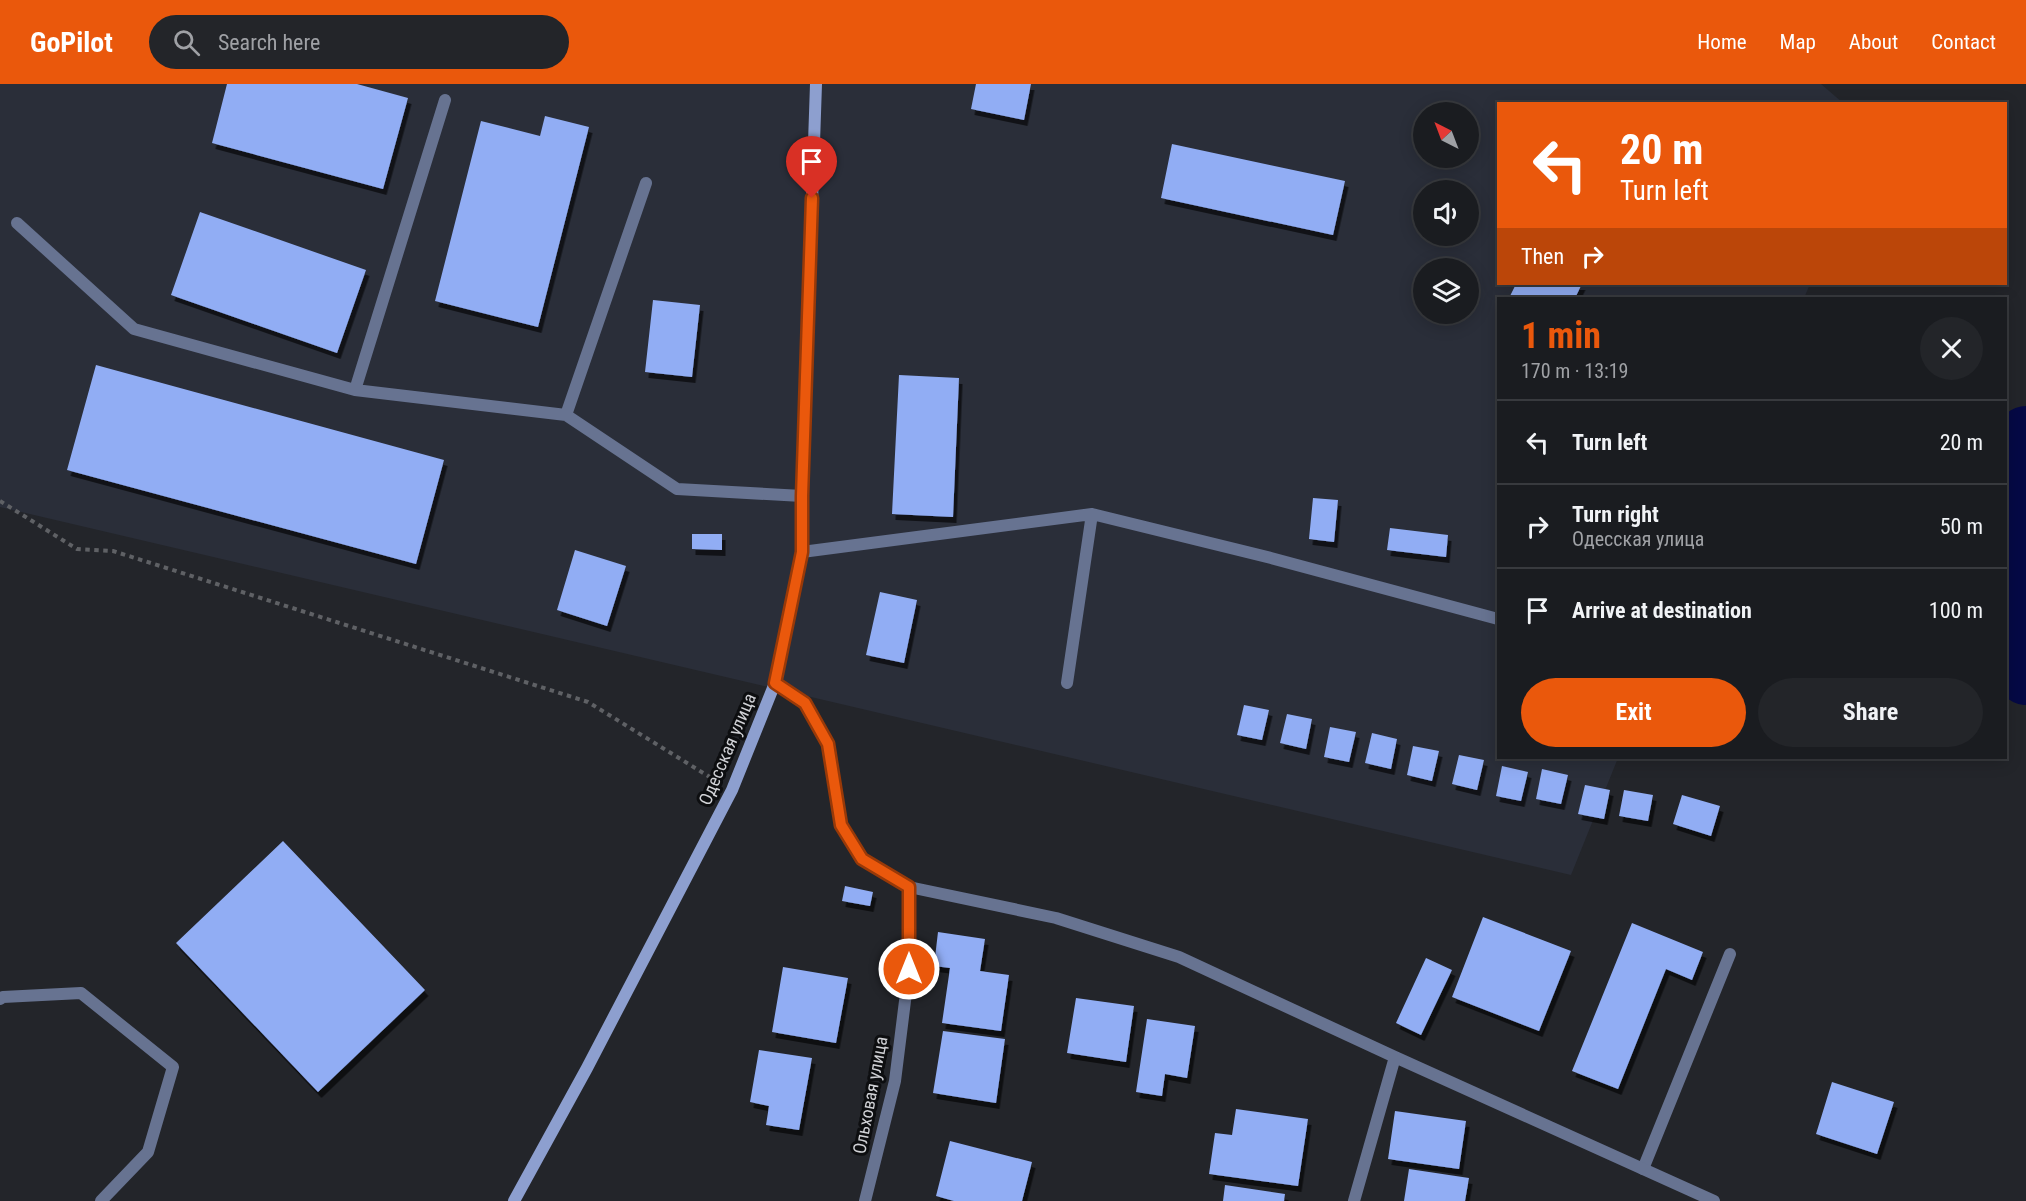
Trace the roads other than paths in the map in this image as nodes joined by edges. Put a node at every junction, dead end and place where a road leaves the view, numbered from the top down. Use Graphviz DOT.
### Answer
graph roads {
  1 [pos="816,84"];
  2 [pos="445,100"];
  3 [pos="646,183"];
  4 [pos="17,223"];
  5 [pos="355,390"];
  6 [pos="566,415"];
  7 [pos="802,496"];
  8 [pos="1092,514"];
  9 [pos="802,552"];
  10 [pos="1497,619"];
  11 [pos="775,683"];
  12 [pos="1067,683"];
  13 [pos="909,887"];
  14 [pos="1730,954"];
  15 [pos="0,999"];
  16 [pos="1395,1057"];
  17 [pos="1643,1169"];
  18 [pos="101,1201"];
  19 [pos="514,1201"];
  20 [pos="865,1201"];
  21 [pos="1354,1201"];
  22 [pos="1714,1201"];
  1 -- 7 [label="main road, Одесская улица"];
  2 -- 5 [label="street"];
  3 -- 6 [label="street"];
  4 -- 5 [label="street"];
  5 -- 6 [label="street"];
  6 -- 7 [label="street"];
  7 -- 9 [label="main road, Одесская улица"];
  8 -- 9 [label="street"];
  8 -- 10 [label="street"];
  8 -- 12 [label="street"];
  9 -- 11 [label="main road, Одесская улица"];
  11 -- 13 [label="street"];
  11 -- 19 [label="main road, Одесская улица"];
  13 -- 16 [label="street"];
  13 -- 20 [label="street, Ольховая улица"];
  14 -- 17 [label="street"];
  15 -- 18 [label="street"];
  16 -- 17 [label="street"];
  16 -- 21 [label="street"];
  17 -- 22 [label="street"];
}
